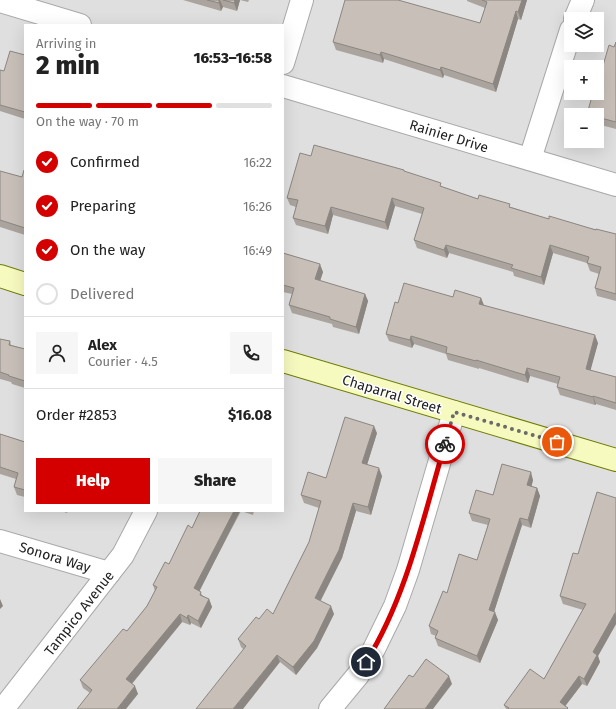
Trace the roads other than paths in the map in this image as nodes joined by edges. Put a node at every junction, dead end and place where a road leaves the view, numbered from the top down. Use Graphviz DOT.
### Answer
graph roads {
  1 [pos="302,0"];
  2 [pos="583,0"];
  3 [pos="4,1"];
  4 [pos="578,12"];
  5 [pos="77,24"];
  6 [pos="564,52"];
  7 [pos="284,60"];
  8 [pos="284,86"];
  9 [pos="530,159"];
  10 [pos="616,185"];
  11 [pos="0,276"];
  12 [pos="24,284"];
  13 [pos="284,361"];
  14 [pos="454,412"];
  15 [pos="616,460"];
  16 [pos="146,512"];
  17 [pos="0,541"];
  18 [pos="109,573"];
  19 [pos="3,709"];
  20 [pos="330,709"];
  1 -- 7 [label="street"];
  2 -- 4 [label="street"];
  3 -- 5 [label="street"];
  6 -- 9 [label="street"];
  8 -- 9 [label="street, Rainier Drive"];
  9 -- 10 [label="street, Rainier Drive"];
  11 -- 12 [label="street"];
  13 -- 14 [label="street, Chaparral Street"];
  14 -- 15 [label="street, Chaparral Street"];
  14 -- 20 [label="street"];
  16 -- 18 [label="street, Tampico Avenue"];
  17 -- 18 [label="street, Sonora Way"];
  18 -- 19 [label="street, Tampico Avenue"];
}
